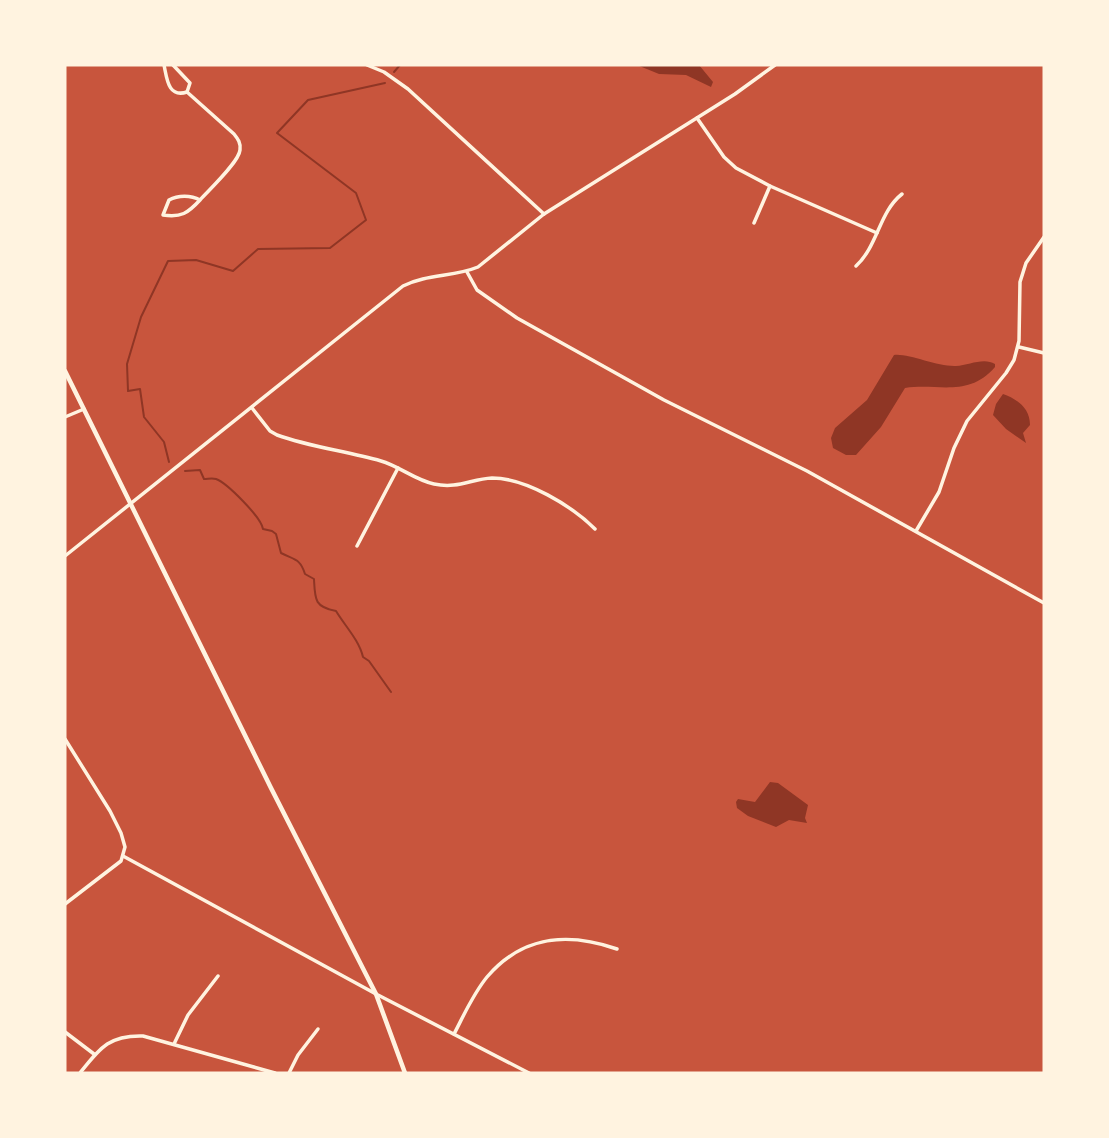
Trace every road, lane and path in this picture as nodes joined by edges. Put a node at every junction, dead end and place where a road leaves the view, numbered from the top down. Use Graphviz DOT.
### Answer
graph roads {
  1 [pos="164,65"];
  2 [pos="173,65"];
  3 [pos="367,65"];
  4 [pos="775,65"];
  5 [pos="187,92"];
  6 [pos="697,118"];
  7 [pos="771,186"];
  8 [pos="902,194"];
  9 [pos="200,200"];
  10 [pos="544,214"];
  11 [pos="754,223"];
  12 [pos="877,233"];
  13 [pos="1044,237"];
  14 [pos="856,266"];
  15 [pos="467,272"];
  16 [pos="1019,347"];
  17 [pos="1044,353"];
  18 [pos="65,371"];
  19 [pos="252,408"];
  20 [pos="84,410"];
  21 [pos="65,417"];
  22 [pos="398,468"];
  23 [pos="130,503"];
  24 [pos="595,529"];
  25 [pos="916,531"];
  26 [pos="357,546"];
  27 [pos="65,556"];
  28 [pos="1044,603"];
  29 [pos="65,739"];
  30 [pos="123,856"];
  31 [pos="65,904"];
  32 [pos="617,949"];
  33 [pos="218,976"];
  34 [pos="376,994"];
  35 [pos="318,1029"];
  36 [pos="65,1032"];
  37 [pos="454,1034"];
  38 [pos="174,1044"];
  39 [pos="94,1055"];
  40 [pos="80,1073"];
  41 [pos="275,1073"];
  42 [pos="289,1073"];
  43 [pos="405,1073"];
  44 [pos="529,1073"];
  1 -- 5 [label="street"];
  2 -- 5 [label="street"];
  3 -- 10 [label="street"];
  4 -- 6 [label="street"];
  5 -- 9 [label="street"];
  6 -- 7 [label="street"];
  6 -- 10 [label="street"];
  7 -- 11 [label="street"];
  7 -- 12 [label="street"];
  8 -- 12 [label="street"];
  9 -- 9 [label="street"];
  10 -- 15 [label="street"];
  12 -- 14 [label="street"];
  13 -- 16 [label="street"];
  15 -- 19 [label="street"];
  15 -- 25 [label="street"];
  16 -- 17 [label="street"];
  16 -- 25 [label="street"];
  18 -- 20 [label="main road"];
  19 -- 22 [label="street"];
  19 -- 23 [label="street"];
  20 -- 21 [label="street"];
  20 -- 23 [label="main road"];
  22 -- 24 [label="street"];
  22 -- 26 [label="street"];
  23 -- 27 [label="street"];
  23 -- 34 [label="main road"];
  25 -- 28 [label="street"];
  29 -- 30 [label="street"];
  30 -- 31 [label="street"];
  30 -- 34 [label="street"];
  32 -- 37 [label="street"];
  33 -- 38 [label="street"];
  34 -- 37 [label="street"];
  34 -- 43 [label="main road"];
  35 -- 42 [label="street"];
  36 -- 39 [label="street"];
  37 -- 44 [label="street"];
  38 -- 39 [label="street"];
  38 -- 41 [label="street"];
  39 -- 40 [label="street"];
}
